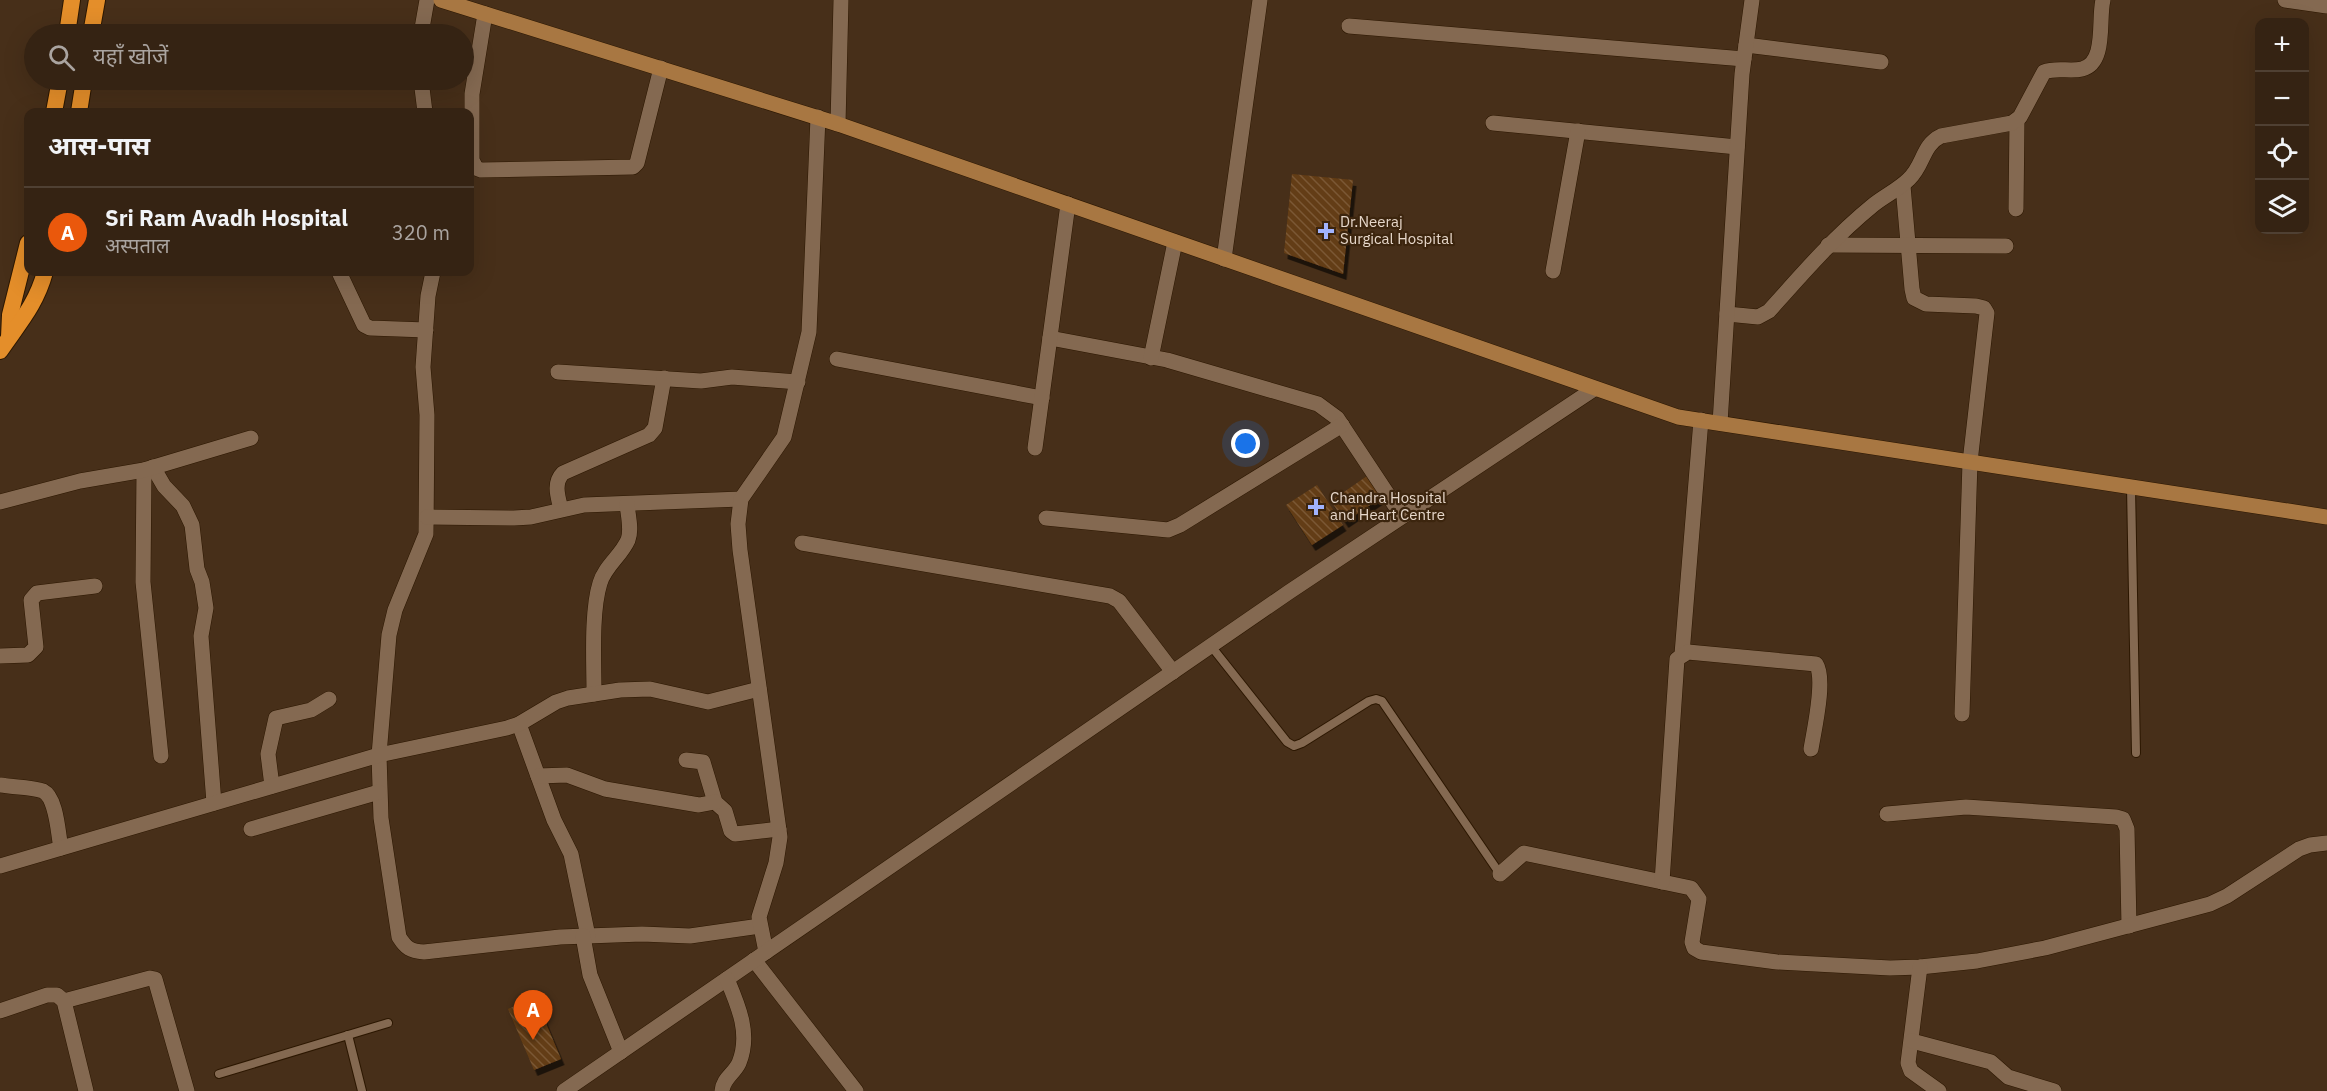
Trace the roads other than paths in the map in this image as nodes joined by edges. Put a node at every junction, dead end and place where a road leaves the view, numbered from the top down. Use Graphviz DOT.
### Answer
graph roads {
  1 [pos="72,0"];
  2 [pos="96,0"];
  3 [pos="427,0"];
  4 [pos="441,0"];
  5 [pos="841,0"];
  6 [pos="1260,0"];
  7 [pos="1752,0"];
  8 [pos="2103,0"];
  9 [pos="2285,0"];
  10 [pos="2327,6"];
  11 [pos="485,14"];
  12 [pos="68,24"];
  13 [pos="92,24"];
  14 [pos="423,24"];
  15 [pos="1349,26"];
  16 [pos="1745,52"];
  17 [pos="1881,62"];
  18 [pos="661,68"];
  19 [pos="474,82"];
  20 [pos="58,90"];
  21 [pos="82,90"];
  22 [pos="422,90"];
  23 [pos="473,90"];
  24 [pos="55,108"];
  25 [pos="80,108"];
  26 [pos="424,108"];
  27 [pos="472,108"];
  28 [pos="818,117"];
  29 [pos="2017,120"];
  30 [pos="1493,123"];
  31 [pos="838,124"];
  32 [pos="1578,131"];
  33 [pos="1737,147"];
  34 [pos="474,164"];
  35 [pos="1903,186"];
  36 [pos="1068,204"];
  37 [pos="2016,209"];
  38 [pos="1175,242"];
  39 [pos="1828,245"];
  40 [pos="1908,246"];
  41 [pos="2006,246"];
  42 [pos="24,259"];
  43 [pos="1224,259"];
  44 [pos="1553,271"];
  45 [pos="44,276"];
  46 [pos="341,276"];
  47 [pos="432,276"];
  48 [pos="1726,314"];
  49 [pos="426,330"];
  50 [pos="1050,338"];
  51 [pos="5,344"];
  52 [pos="1151,357"];
  53 [pos="837,359"];
  54 [pos="558,372"];
  55 [pos="663,378"];
  56 [pos="798,382"];
  57 [pos="1594,389"];
  58 [pos="1042,398"];
  59 [pos="1701,420"];
  60 [pos="1720,423"];
  61 [pos="1342,425"];
  62 [pos="251,438"];
  63 [pos="1035,448"];
  64 [pos="1970,462"];
  65 [pos="148,468"];
  66 [pos="2131,487"];
  67 [pos="741,499"];
  68 [pos="0,502"];
  69 [pos="627,504"];
  70 [pos="561,510"];
  71 [pos="1402,516"];
  72 [pos="427,517"];
  73 [pos="1046,518"];
  74 [pos="2327,518"];
  75 [pos="802,543"];
  76 [pos="95,586"];
  77 [pos="1211,646"];
  78 [pos="1682,654"];
  79 [pos="0,656"];
  80 [pos="1173,672"];
  81 [pos="759,689"];
  82 [pos="594,694"];
  83 [pos="329,699"];
  84 [pos="1962,714"];
  85 [pos="519,724"];
  86 [pos="1811,749"];
  87 [pos="2136,753"];
  88 [pos="379,755"];
  89 [pos="161,756"];
  90 [pos="686,760"];
  91 [pos="538,776"];
  92 [pos="0,785"];
  93 [pos="272,786"];
  94 [pos="380,792"];
  95 [pos="715,802"];
  96 [pos="214,803"];
  97 [pos="1887,814"];
  98 [pos="251,829"];
  99 [pos="778,829"];
  100 [pos="2327,843"];
  101 [pos="61,848"];
  102 [pos="0,866"];
  103 [pos="1500,874"];
  104 [pos="1662,882"];
  105 [pos="760,926"];
  106 [pos="2129,926"];
  107 [pos="586,936"];
  108 [pos="760,956"];
  109 [pos="1920,967"];
  110 [pos="727,979"];
  111 [pos="64,1001"];
  112 [pos="0,1011"];
  113 [pos="388,1023"];
  114 [pos="348,1035"];
  115 [pos="1912,1041"];
  116 [pos="621,1052"];
  117 [pos="219,1074"];
  118 [pos="87,1091"];
  119 [pos="187,1091"];
  120 [pos="362,1091"];
  121 [pos="564,1091"];
  122 [pos="722,1091"];
  123 [pos="856,1091"];
  124 [pos="1939,1091"];
  125 [pos="2054,1091"];
  1 -- 12 [label="highway"];
  2 -- 13 [label="highway"];
  3 -- 14 [label="street"];
  4 -- 11 [label="main road"];
  5 -- 31 [label="street"];
  6 -- 43 [label="street"];
  7 -- 16 [label="street"];
  8 -- 29 [label="street"];
  9 -- 10 [label="street"];
  11 -- 18 [label="main road"];
  11 -- 19 [label="street"];
  15 -- 16 [label="street"];
  16 -- 17 [label="street"];
  16 -- 33 [label="street"];
  18 -- 28 [label="main road"];
  18 -- 34 [label="street"];
  20 -- 24 [label="highway"];
  21 -- 25 [label="highway"];
  22 -- 26 [label="street"];
  23 -- 27 [label="street"];
  28 -- 31 [label="main road"];
  28 -- 56 [label="street"];
  29 -- 35 [label="street"];
  29 -- 37 [label="street"];
  30 -- 32 [label="street"];
  31 -- 36 [label="main road"];
  32 -- 33 [label="street"];
  32 -- 44 [label="street"];
  33 -- 48 [label="street"];
  35 -- 39 [label="street"];
  35 -- 40 [label="street"];
  36 -- 38 [label="main road"];
  36 -- 50 [label="street"];
  38 -- 43 [label="main road"];
  38 -- 52 [label="street"];
  39 -- 40 [label="street"];
  39 -- 48 [label="street"];
  40 -- 41 [label="street"];
  40 -- 64 [label="street"];
  42 -- 51 [label="highway"];
  43 -- 57 [label="main road"];
  45 -- 51 [label="highway"];
  46 -- 49 [label="street"];
  47 -- 49 [label="street"];
  48 -- 60 [label="street"];
  49 -- 72 [label="street"];
  50 -- 52 [label="street"];
  50 -- 58 [label="street"];
  52 -- 61 [label="street"];
  53 -- 58 [label="street"];
  54 -- 55 [label="street"];
  55 -- 56 [label="street"];
  55 -- 70 [label="street"];
  56 -- 67 [label="street"];
  57 -- 59 [label="main road"];
  57 -- 71 [label="street"];
  58 -- 63 [label="street"];
  59 -- 60 [label="main road"];
  59 -- 78 [label="street"];
  60 -- 64 [label="main road"];
  61 -- 71 [label="street"];
  61 -- 73 [label="street"];
  62 -- 65 [label="street"];
  64 -- 66 [label="main road"];
  64 -- 84 [label="street"];
  65 -- 68 [label="street"];
  65 -- 89 [label="street"];
  65 -- 96 [label="street"];
  66 -- 74 [label="main road"];
  66 -- 87 [label="lane"];
  67 -- 69 [label="street"];
  67 -- 81 [label="street"];
  69 -- 70 [label="street"];
  69 -- 82 [label="street"];
  70 -- 72 [label="street"];
  71 -- 77 [label="street"];
  72 -- 88 [label="street"];
  75 -- 80 [label="street"];
  76 -- 79 [label="street"];
  77 -- 80 [label="street"];
  77 -- 103 [label="lane"];
  78 -- 86 [label="street"];
  78 -- 104 [label="street"];
  80 -- 108 [label="street"];
  81 -- 82 [label="street"];
  81 -- 99 [label="street"];
  82 -- 85 [label="street"];
  83 -- 93 [label="street"];
  85 -- 88 [label="street"];
  85 -- 91 [label="street"];
  88 -- 93 [label="street"];
  88 -- 94 [label="street"];
  90 -- 95 [label="street"];
  91 -- 95 [label="street"];
  91 -- 107 [label="street"];
  92 -- 101 [label="street"];
  93 -- 96 [label="street"];
  94 -- 98 [label="street"];
  94 -- 107 [label="street"];
  95 -- 99 [label="street"];
  96 -- 101 [label="street"];
  97 -- 106 [label="street"];
  99 -- 105 [label="street"];
  100 -- 106 [label="street"];
  101 -- 102 [label="street"];
  103 -- 104 [label="street"];
  104 -- 109 [label="street"];
  105 -- 107 [label="street"];
  105 -- 108 [label="street"];
  106 -- 109 [label="street"];
  107 -- 116 [label="street"];
  108 -- 110 [label="street"];
  108 -- 123 [label="street"];
  109 -- 115 [label="street"];
  110 -- 116 [label="street"];
  110 -- 122 [label="street"];
  111 -- 112 [label="street"];
  111 -- 118 [label="street"];
  111 -- 119 [label="street"];
  113 -- 114 [label="lane"];
  114 -- 117 [label="lane"];
  114 -- 120 [label="lane"];
  115 -- 124 [label="street"];
  115 -- 125 [label="street"];
  116 -- 121 [label="street"];
}
